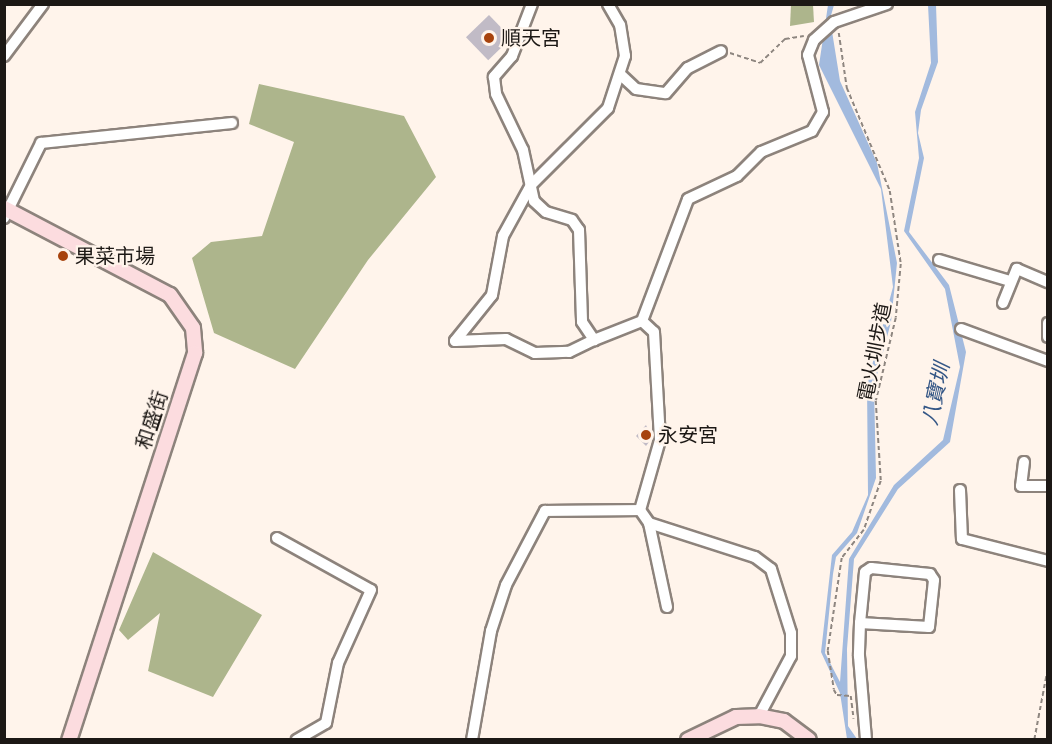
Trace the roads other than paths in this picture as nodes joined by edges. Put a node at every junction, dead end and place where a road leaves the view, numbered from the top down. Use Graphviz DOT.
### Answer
graph roads {
  1 [pos="43,4"];
  2 [pos="532,4"];
  3 [pos="608,4"];
  4 [pos="887,4"];
  5 [pos="721,51"];
  6 [pos="4,56"];
  7 [pos="622,76"];
  8 [pos="232,123"];
  9 [pos="531,185"];
  10 [pos="6,212"];
  11 [pos="939,260"];
  12 [pos="1010,281"];
  13 [pos="1047,282"];
  14 [pos="1003,303"];
  15 [pos="642,321"];
  16 [pos="961,328"];
  17 [pos="594,340"];
  18 [pos="1047,361"];
  19 [pos="1024,462"];
  20 [pos="1047,486"];
  21 [pos="960,490"];
  22 [pos="640,510"];
  23 [pos="649,523"];
  24 [pos="277,538"];
  25 [pos="1047,561"];
  26 [pos="667,607"];
  27 [pos="860,623"];
  28 [pos="759,716"];
  29 [pos="69,740"];
  30 [pos="297,740"];
  31 [pos="472,740"];
  32 [pos="688,740"];
  33 [pos="809,740"];
  34 [pos="866,740"];
  1 -- 6 [label="street"];
  2 -- 9 [label="street"];
  3 -- 7 [label="street"];
  4 -- 15 [label="street"];
  5 -- 7 [label="street"];
  7 -- 9 [label="street"];
  8 -- 10 [label="street"];
  9 -- 17 [label="street"];
  9 -- 17 [label="street"];
  10 -- 29 [label="main road, 和盛街"];
  11 -- 12 [label="street"];
  12 -- 13 [label="street"];
  12 -- 14 [label="street"];
  15 -- 17 [label="street"];
  15 -- 22 [label="street"];
  16 -- 18 [label="street"];
  19 -- 20 [label="street"];
  21 -- 25 [label="street"];
  22 -- 23 [label="street"];
  22 -- 31 [label="street"];
  23 -- 26 [label="street"];
  23 -- 28 [label="street"];
  24 -- 30 [label="street"];
  27 -- 27 [label="street"];
  27 -- 34 [label="street"];
  28 -- 32 [label="main road"];
  28 -- 33 [label="main road"];
}
